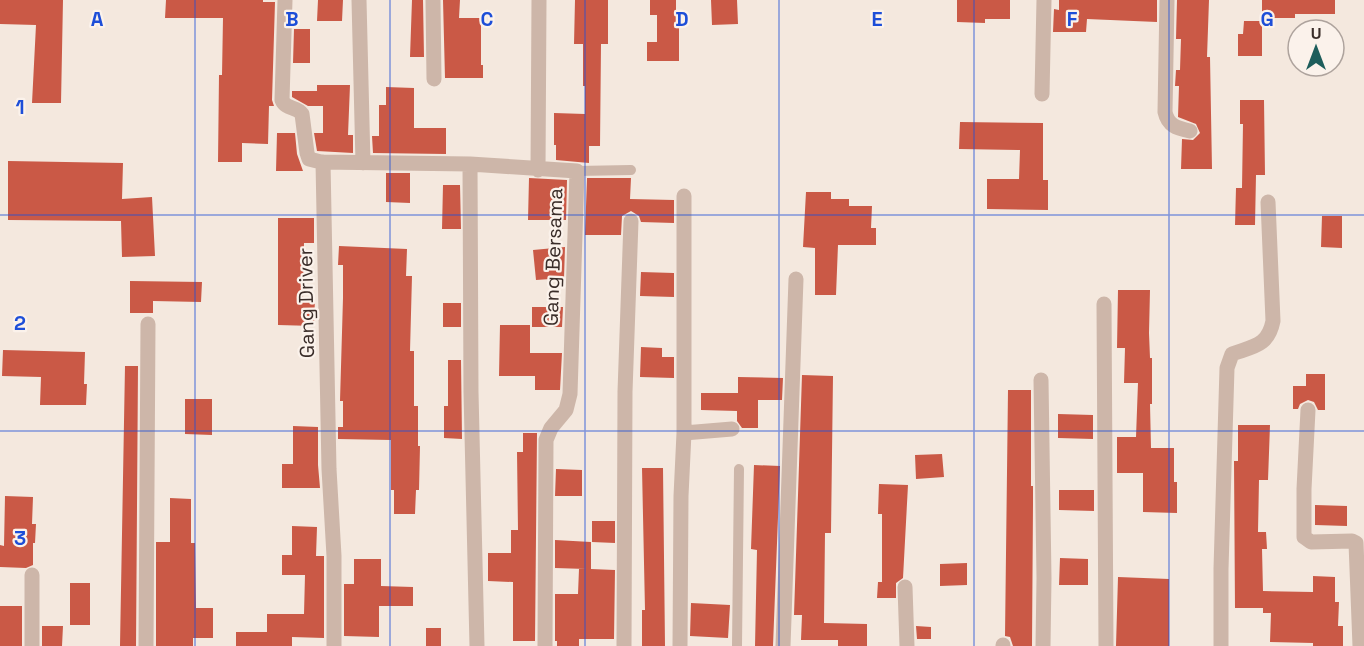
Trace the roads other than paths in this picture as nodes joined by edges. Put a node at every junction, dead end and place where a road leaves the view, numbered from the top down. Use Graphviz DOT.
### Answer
graph roads {
  1 [pos="285,0"];
  2 [pos="359,0"];
  3 [pos="433,0"];
  4 [pos="539,0"];
  5 [pos="1044,0"];
  6 [pos="1167,0"];
  7 [pos="434,79"];
  8 [pos="1042,94"];
  9 [pos="1190,131"];
  10 [pos="323,162"];
  11 [pos="363,163"];
  12 [pos="470,165"];
  13 [pos="538,170"];
  14 [pos="631,170"];
  15 [pos="577,171"];
  16 [pos="684,196"];
  17 [pos="1268,202"];
  18 [pos="630,221"];
  19 [pos="796,279"];
  20 [pos="1104,304"];
  21 [pos="148,324"];
  22 [pos="1041,380"];
  23 [pos="1308,410"];
  24 [pos="732,429"];
  25 [pos="684,433"];
  26 [pos="739,469"];
  27 [pos="32,575"];
  28 [pos="905,587"];
  29 [pos="32,646"];
  30 [pos="147,646"];
  31 [pos="334,646"];
  32 [pos="477,646"];
  33 [pos="545,646"];
  34 [pos="624,646"];
  35 [pos="680,646"];
  36 [pos="737,646"];
  37 [pos="783,646"];
  38 [pos="907,646"];
  39 [pos="1043,646"];
  40 [pos="1106,646"];
  41 [pos="1221,646"];
  42 [pos="1360,646"];
  1 -- 10 [label="street"];
  2 -- 11 [label="street"];
  3 -- 7 [label="street"];
  4 -- 13 [label="street, Gang Bersama"];
  5 -- 8 [label="street"];
  6 -- 9 [label="street"];
  10 -- 11 [label="street"];
  10 -- 31 [label="street, Gang Driver"];
  11 -- 12 [label="street"];
  12 -- 13 [label="street"];
  12 -- 32 [label="street"];
  13 -- 15 [label="street, Gang Bersama"];
  14 -- 15 [label="lane"];
  15 -- 33 [label="street, Gang Bersama"];
  16 -- 25 [label="street"];
  17 -- 41 [label="street"];
  18 -- 34 [label="street"];
  19 -- 37 [label="street"];
  20 -- 40 [label="street"];
  21 -- 30 [label="street"];
  22 -- 39 [label="street"];
  23 -- 42 [label="street"];
  24 -- 25 [label="street"];
  25 -- 35 [label="street"];
  26 -- 36 [label="lane"];
  27 -- 29 [label="street"];
  28 -- 38 [label="street"];
}
